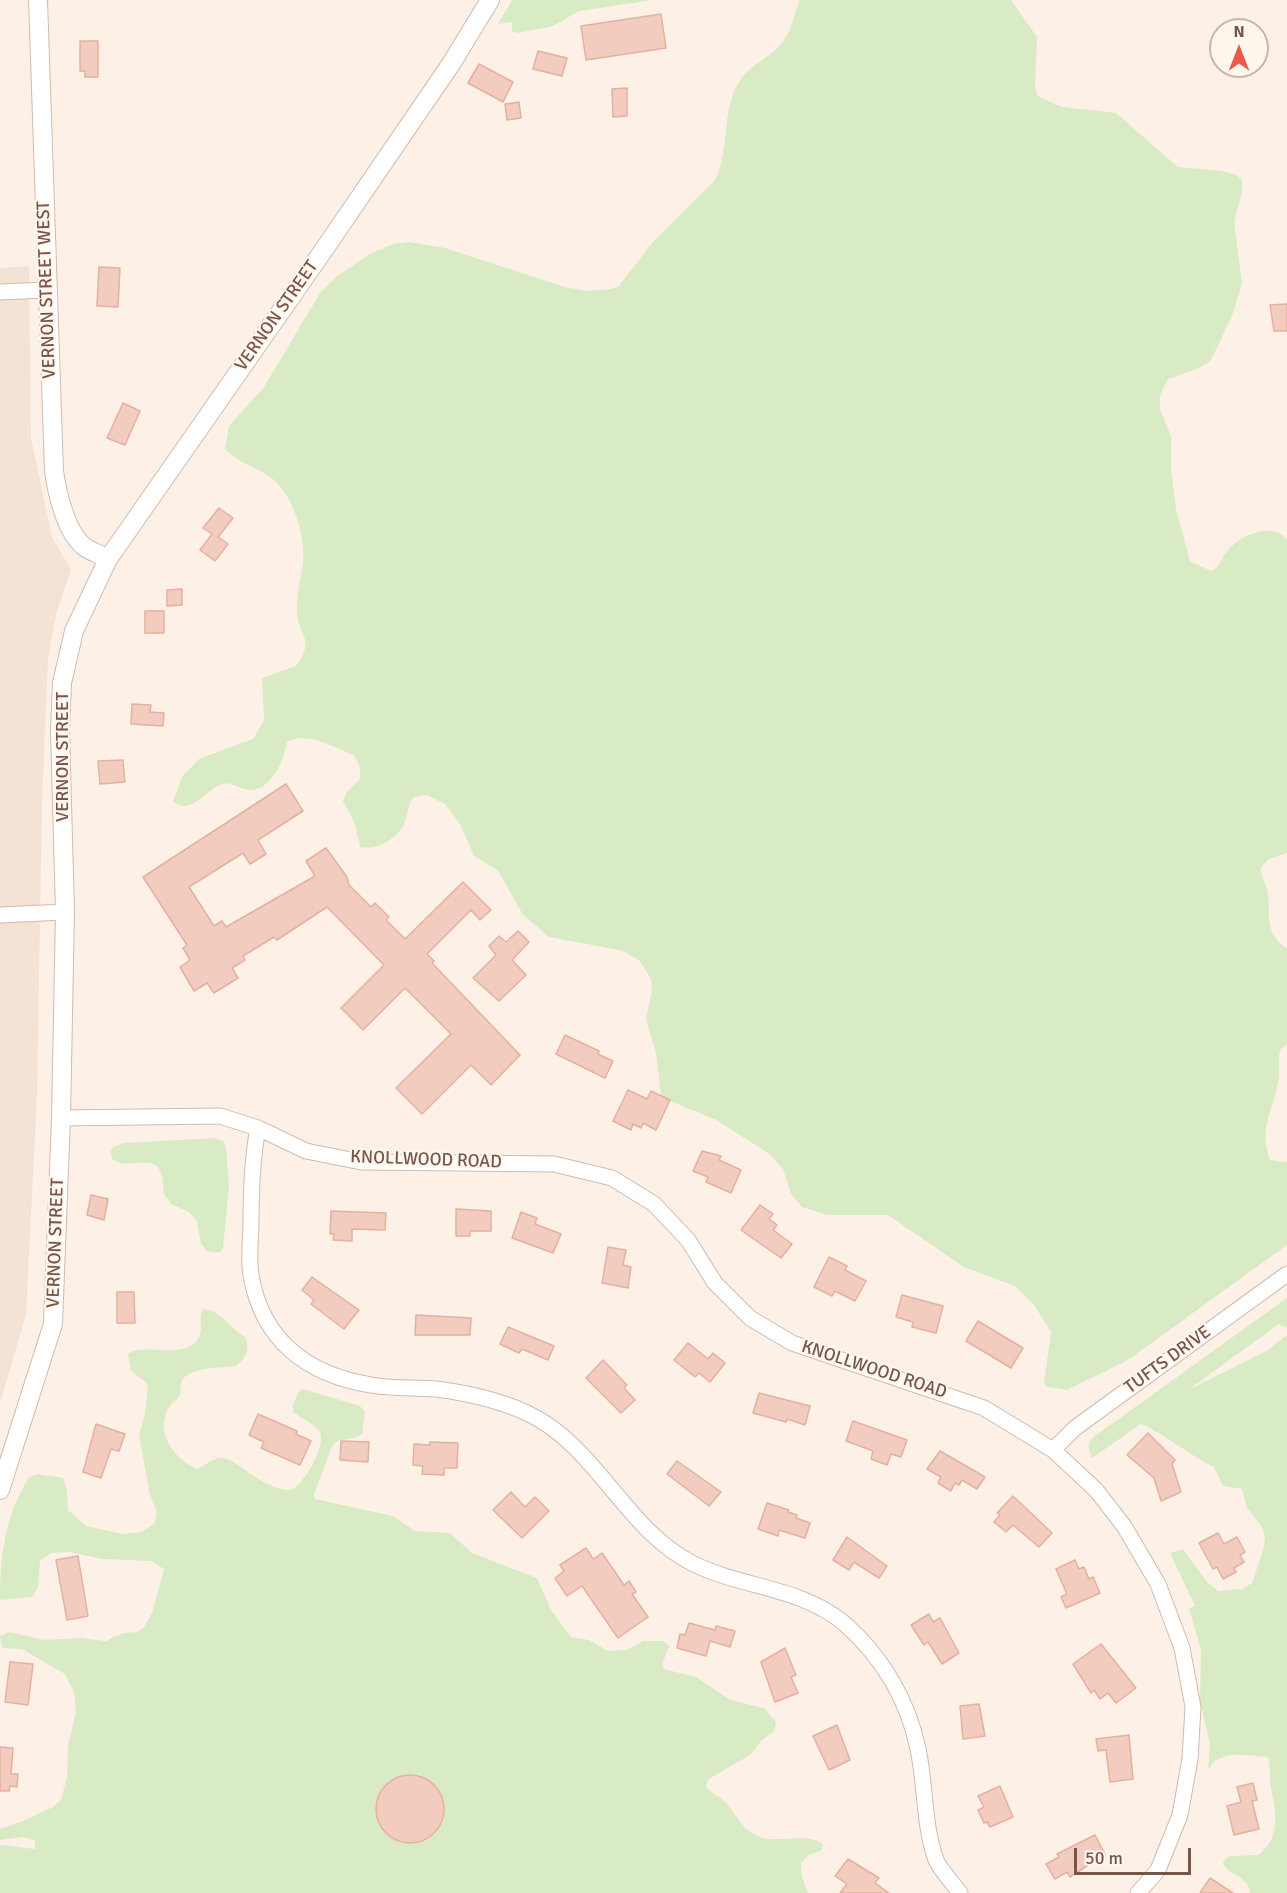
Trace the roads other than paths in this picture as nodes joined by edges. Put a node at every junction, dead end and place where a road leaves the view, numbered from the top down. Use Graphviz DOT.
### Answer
graph roads {
  1 [pos="38,0"];
  2 [pos="490,0"];
  3 [pos="47,290"];
  4 [pos="0,292"];
  5 [pos="108,558"];
  6 [pos="65,912"];
  7 [pos="0,915"];
  8 [pos="61,1118"];
  9 [pos="258,1128"];
  10 [pos="1287,1274"];
  11 [pos="1053,1450"];
  12 [pos="0,1490"];
  13 [pos="960,1893"];
  14 [pos="1138,1893"];
  1 -- 3 [label="street, VERNON STREET WEST"];
  2 -- 5 [label="street, VERNON STREET"];
  3 -- 4 [label="street"];
  3 -- 5 [label="street, VERNON STREET WEST"];
  5 -- 6 [label="street, VERNON STREET"];
  6 -- 7 [label="street"];
  6 -- 8 [label="street, VERNON STREET"];
  8 -- 9 [label="street, KNOLLWOOD ROAD"];
  8 -- 12 [label="street, VERNON STREET"];
  9 -- 11 [label="street, KNOLLWOOD ROAD"];
  9 -- 13 [label="street"];
  10 -- 11 [label="street, TUFTS DRIVE"];
  11 -- 14 [label="street, KNOLLWOOD ROAD"];
}
